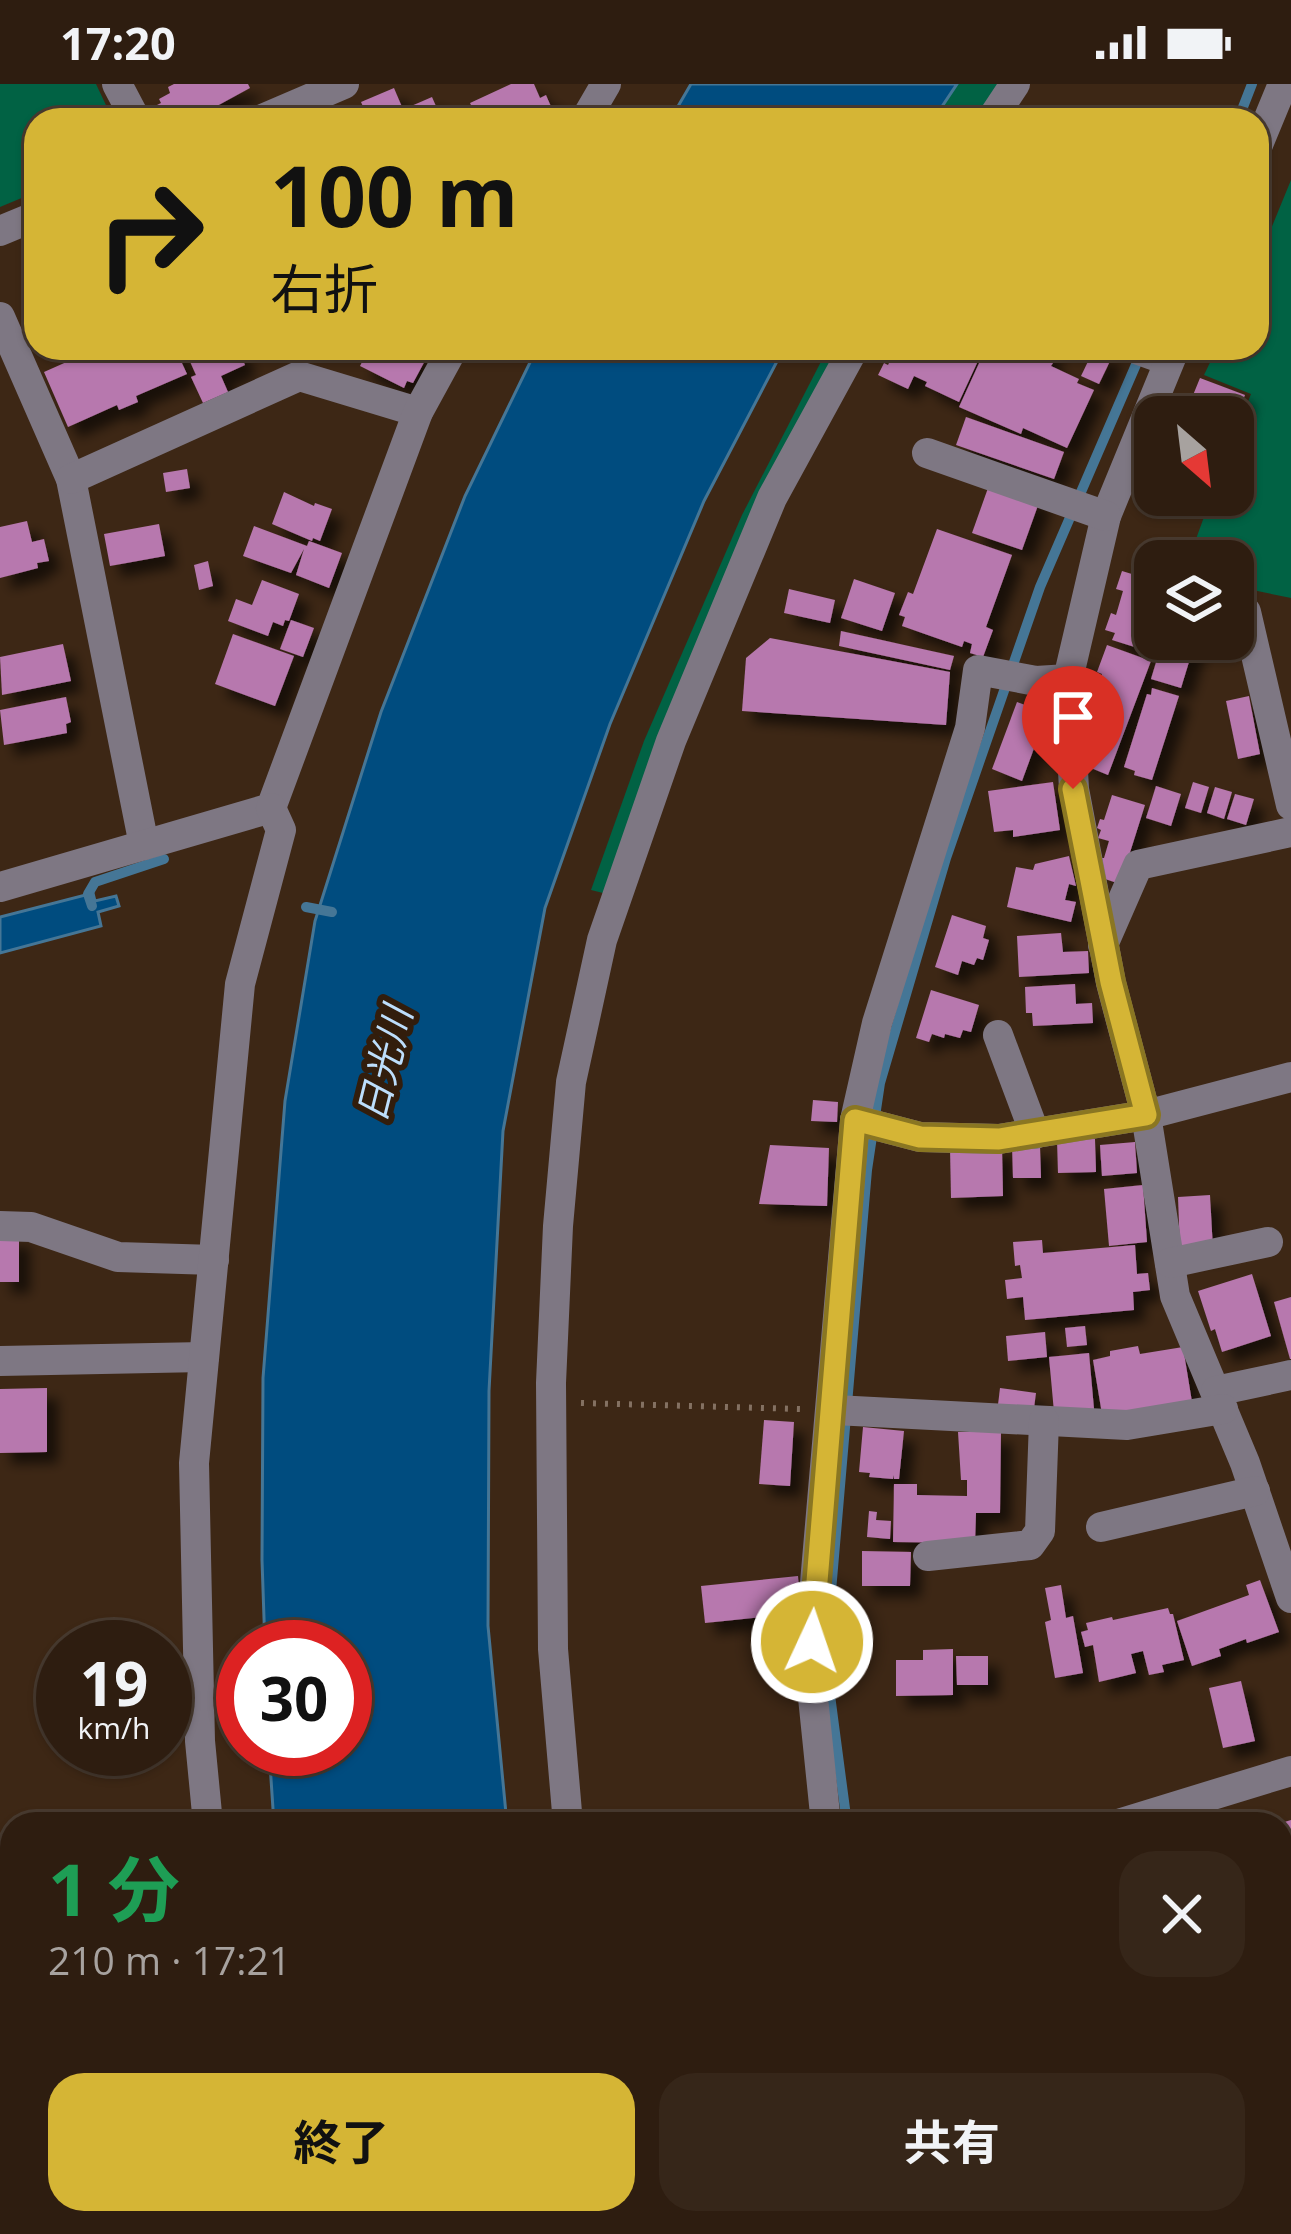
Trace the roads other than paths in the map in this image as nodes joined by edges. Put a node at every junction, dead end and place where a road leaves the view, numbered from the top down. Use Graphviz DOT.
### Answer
graph roads {
  1 [pos="344,84"];
  2 [pos="1282,84"];
  3 [pos="288,108"];
  4 [pos="1269,117"];
  5 [pos="0,317"];
  6 [pos="446,360"];
  7 [pos="847,360"];
  8 [pos="1157,360"];
  9 [pos="418,412"];
  10 [pos="927,453"];
  11 [pos="71,479"];
  12 [pos="1098,513"];
  13 [pos="1254,646"];
  14 [pos="1068,679"];
  15 [pos="1291,805"];
  16 [pos="271,808"];
  17 [pos="1291,832"];
  18 [pos="144,845"];
  19 [pos="0,887"];
  20 [pos="1103,945"];
  21 [pos="998,1035"];
  22 [pos="1291,1077"];
  23 [pos="1146,1115"];
  24 [pos="869,1124"];
  25 [pos="1035,1134"];
  26 [pos="0,1226"];
  27 [pos="1268,1242"];
  28 [pos="214,1260"];
  29 [pos="1170,1263"];
  30 [pos="204,1357"];
  31 [pos="0,1361"];
  32 [pos="1291,1375"];
  33 [pos="1219,1400"];
  34 [pos="842,1410"];
  35 [pos="1044,1421"];
  36 [pos="1255,1491"];
  37 [pos="1100,1527"];
  38 [pos="928,1556"];
  39 [pos="1291,1598"];
  40 [pos="1291,1771"];
  41 [pos="207,1812"];
  42 [pos="567,1812"];
  43 [pos="825,1812"];
  44 [pos="1157,1812"];
  1 -- 3 [label="street"];
  2 -- 4 [label="street"];
  5 -- 11 [label="street"];
  6 -- 9 [label="street"];
  7 -- 42 [label="street"];
  8 -- 12 [label="street"];
  9 -- 11 [label="street"];
  9 -- 16 [label="street"];
  10 -- 12 [label="street"];
  11 -- 18 [label="street"];
  12 -- 14 [label="street"];
  13 -- 15 [label="street"];
  14 -- 20 [label="street"];
  14 -- 24 [label="street"];
  16 -- 18 [label="street"];
  16 -- 28 [label="street"];
  17 -- 20 [label="street"];
  18 -- 19 [label="street"];
  20 -- 23 [label="street"];
  21 -- 25 [label="street"];
  22 -- 23 [label="street"];
  23 -- 25 [label="street"];
  23 -- 29 [label="street"];
  24 -- 25 [label="street"];
  24 -- 34 [label="street"];
  26 -- 28 [label="street"];
  27 -- 29 [label="street"];
  28 -- 30 [label="street"];
  29 -- 33 [label="street"];
  30 -- 31 [label="street"];
  30 -- 41 [label="street"];
  32 -- 33 [label="street"];
  33 -- 35 [label="street"];
  33 -- 36 [label="street"];
  34 -- 35 [label="street"];
  34 -- 43 [label="street"];
  35 -- 38 [label="street"];
  36 -- 37 [label="street"];
  36 -- 39 [label="street"];
  40 -- 44 [label="street"];
}
